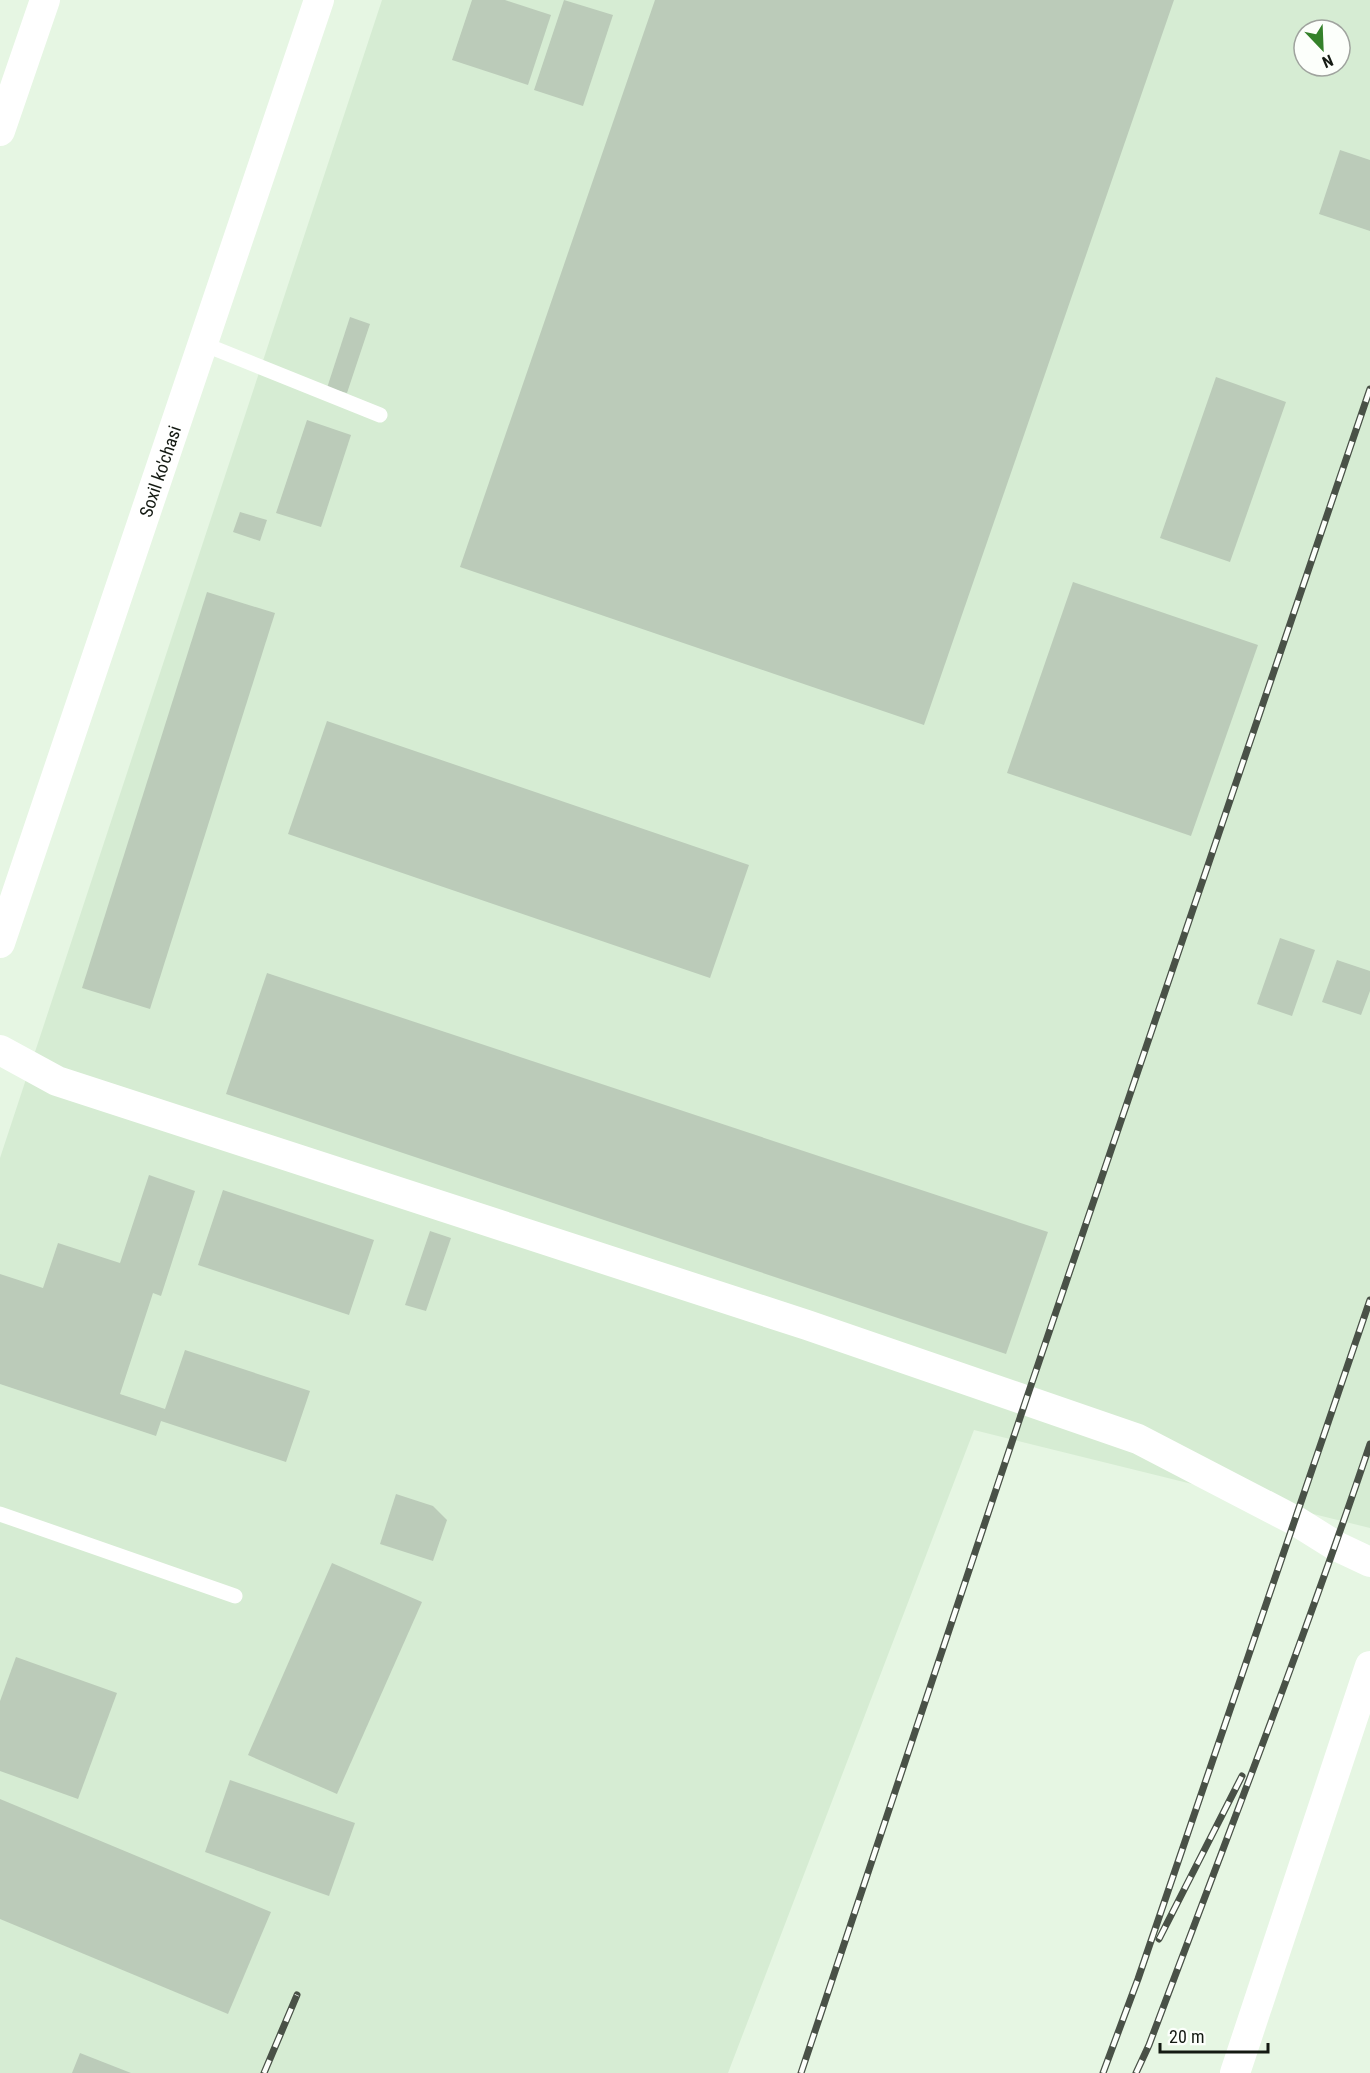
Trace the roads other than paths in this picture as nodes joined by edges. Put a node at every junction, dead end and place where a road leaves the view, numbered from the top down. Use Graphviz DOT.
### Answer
graph roads {
  1 [pos="45,0"];
  2 [pos="318,0"];
  3 [pos="0,132"];
  4 [pos="201,343"];
  5 [pos="380,415"];
  6 [pos="0,943"];
  7 [pos="0,1050"];
  8 [pos="0,1514"];
  9 [pos="1370,1562"];
  10 [pos="235,1596"];
  11 [pos="1370,1666"];
  12 [pos="1235,2073"];
  1 -- 3 [label="street"];
  2 -- 4 [label="street, Soxil ko'chasi"];
  4 -- 5 [label="lane"];
  4 -- 6 [label="street, Soxil ko'chasi"];
  7 -- 9 [label="street"];
  8 -- 10 [label="lane"];
  11 -- 12 [label="street"];
}
